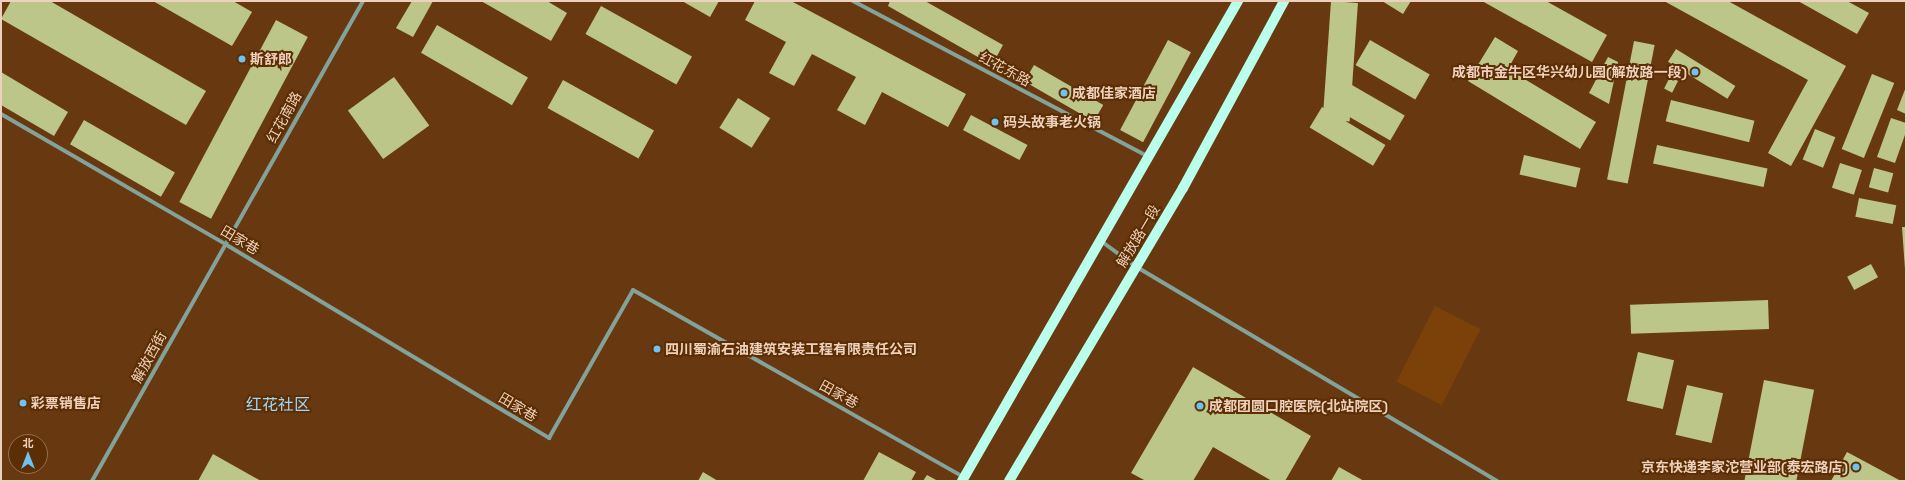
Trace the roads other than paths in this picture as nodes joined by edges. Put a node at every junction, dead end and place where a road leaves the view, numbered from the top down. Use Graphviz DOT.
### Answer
graph roads {
  1 [pos="363,1"];
  2 [pos="853,1"];
  3 [pos="1238,1"];
  4 [pos="1284,1"];
  5 [pos="1,114"];
  6 [pos="1147,156"];
  7 [pos="1100,241"];
  8 [pos="225,244"];
  9 [pos="1135,266"];
  10 [pos="963,479"];
  11 [pos="92,481"];
  12 [pos="1009,481"];
  13 [pos="1497,481"];
  1 -- 8 [label="street, 红花南路"];
  2 -- 6 [label="street, 红花东路"];
  3 -- 6 [label="main road, 解放路一段"];
  4 -- 9 [label="main road, 解放路一段"];
  5 -- 8 [label="street, 田家巷"];
  6 -- 7 [label="main road, 解放路一段"];
  7 -- 9 [label="street"];
  7 -- 10 [label="main road, 解放路一段"];
  8 -- 10 [label="street, 田家巷"];
  8 -- 11 [label="street, 解放西街"];
  9 -- 12 [label="main road, 解放路一段"];
  9 -- 13 [label="street"];
}
